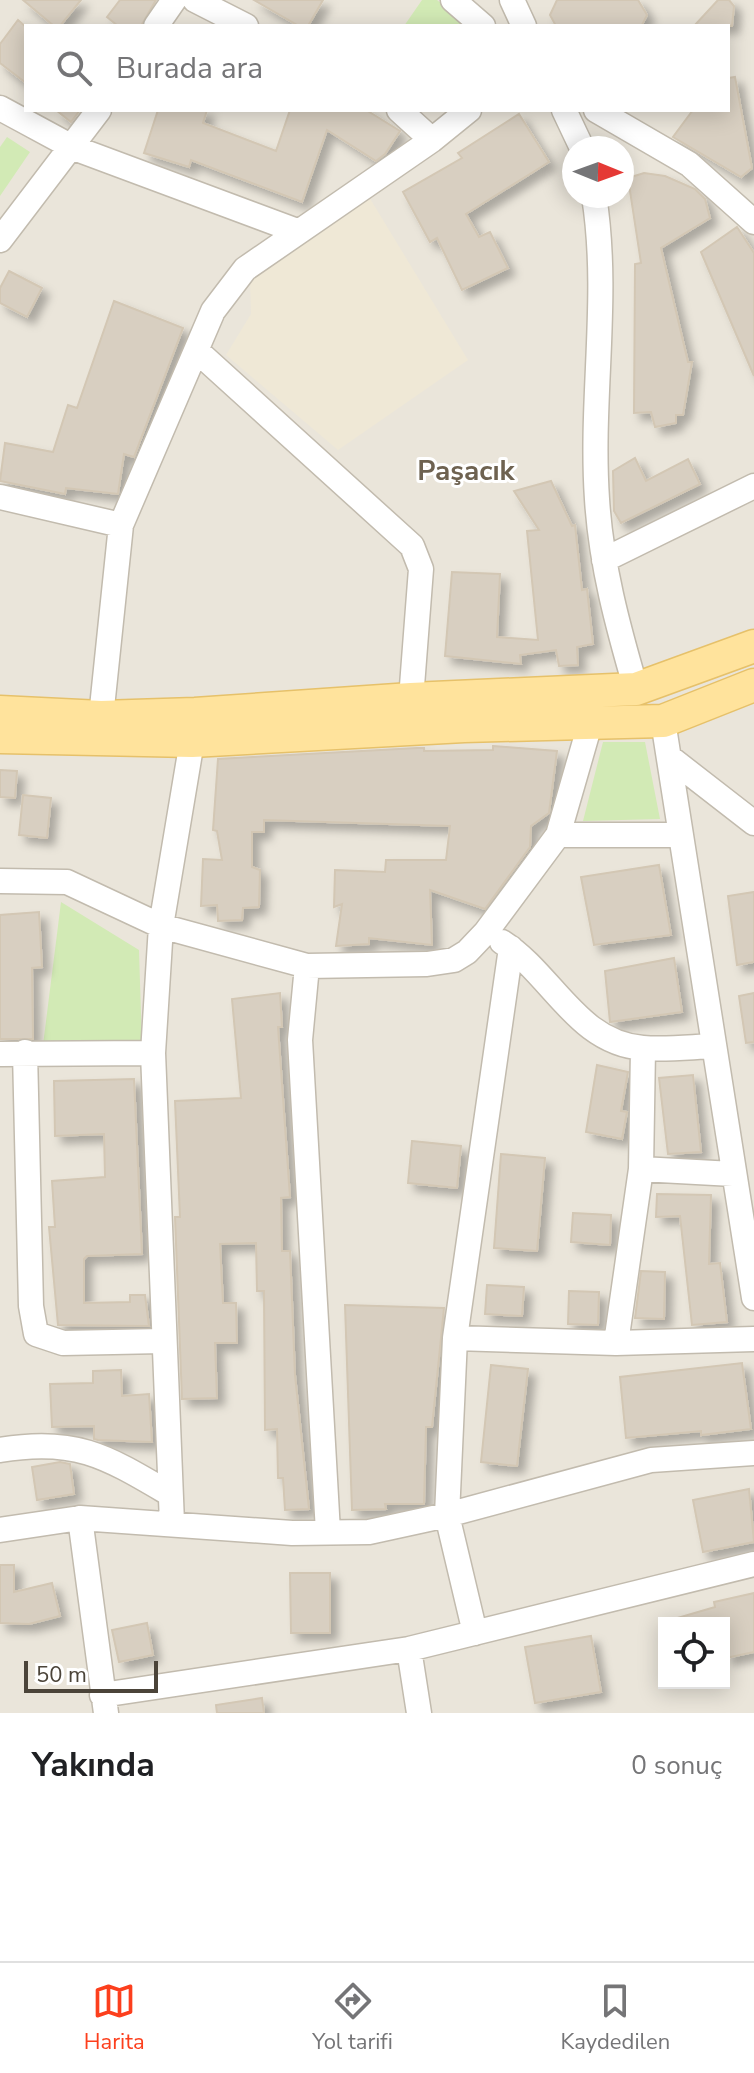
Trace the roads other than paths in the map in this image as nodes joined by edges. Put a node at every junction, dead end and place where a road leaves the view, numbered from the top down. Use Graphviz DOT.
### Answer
graph roads {
  1 [pos="174,0"];
  2 [pos="195,0"];
  3 [pos="453,0"];
  4 [pos="512,0"];
  5 [pos="157,24"];
  6 [pos="242,24"];
  7 [pos="481,24"];
  8 [pos="523,24"];
  9 [pos="0,108"];
  10 [pos="98,112"];
  11 [pos="401,112"];
  12 [pos="467,112"];
  13 [pos="565,112"];
  14 [pos="599,112"];
  15 [pos="576,136"];
  16 [pos="432,140"];
  17 [pos="74,148"];
  18 [pos="595,208"];
  19 [pos="754,222"];
  20 [pos="297,231"];
  21 [pos="0,240"];
  22 [pos="197,351"];
  23 [pos="754,486"];
  24 [pos="0,497"];
  25 [pos="121,525"];
  26 [pos="604,560"];
  27 [pos="754,646"];
  28 [pos="754,685"];
  29 [pos="636,689"];
  30 [pos="411,699"];
  31 [pos="0,712"];
  32 [pos="101,717"];
  33 [pos="663,721"];
  34 [pos="590,724"];
  35 [pos="0,737"];
  36 [pos="192,741"];
  37 [pos="669,757"];
  38 [pos="754,823"];
  39 [pos="558,835"];
  40 [pos="679,835"];
  41 [pos="0,881"];
  42 [pos="161,926"];
  43 [pos="486,932"];
  44 [pos="511,948"];
  45 [pos="307,966"];
  46 [pos="713,1046"];
  47 [pos="643,1049"];
  48 [pos="25,1052"];
  49 [pos="153,1053"];
  50 [pos="0,1054"];
  51 [pos="641,1169"];
  52 [pos="733,1174"];
  53 [pos="754,1298"];
  54 [pos="455,1338"];
  55 [pos="754,1339"];
  56 [pos="163,1341"];
  57 [pos="616,1343"];
  58 [pos="0,1450"];
  59 [pos="754,1453"];
  60 [pos="170,1494"];
  61 [pos="447,1515"];
  62 [pos="80,1518"];
  63 [pos="172,1523"];
  64 [pos="0,1530"];
  65 [pos="328,1532"];
  66 [pos="754,1564"];
  67 [pos="475,1633"];
  68 [pos="409,1649"];
  69 [pos="104,1704"];
  70 [pos="419,1713"];
  1 -- 5 [label="street"];
  2 -- 6 [label="street"];
  3 -- 7 [label="street"];
  4 -- 8 [label="street"];
  9 -- 17 [label="street"];
  10 -- 17 [label="street"];
  11 -- 16 [label="street"];
  12 -- 16 [label="street"];
  13 -- 15 [label="street"];
  14 -- 19 [label="street"];
  16 -- 20 [label="street"];
  17 -- 20 [label="street"];
  17 -- 21 [label="street"];
  18 -- 26 [label="street"];
  20 -- 22 [label="street"];
  22 -- 25 [label="street"];
  22 -- 30 [label="street"];
  23 -- 26 [label="street"];
  24 -- 25 [label="street"];
  25 -- 32 [label="street"];
  26 -- 29 [label="street"];
  27 -- 29 [label="main road"];
  28 -- 33 [label="main road"];
  29 -- 30 [label="main road"];
  30 -- 32 [label="main road"];
  31 -- 32 [label="main road"];
  33 -- 34 [label="main road"];
  33 -- 37 [label="street"];
  34 -- 36 [label="main road"];
  34 -- 39 [label="street"];
  35 -- 36 [label="main road"];
  36 -- 42 [label="street"];
  37 -- 38 [label="street"];
  37 -- 40 [label="street"];
  39 -- 40 [label="street"];
  39 -- 43 [label="street"];
  40 -- 46 [label="street"];
  41 -- 42 [label="street"];
  42 -- 45 [label="street"];
  42 -- 49 [label="street"];
  43 -- 44 [label="street"];
  43 -- 45 [label="street"];
  44 -- 47 [label="street"];
  44 -- 54 [label="street"];
  45 -- 65 [label="street"];
  46 -- 47 [label="street"];
  46 -- 52 [label="street"];
  47 -- 51 [label="street"];
  48 -- 49 [label="street"];
  48 -- 50 [label="street"];
  48 -- 56 [label="street"];
  49 -- 56 [label="street"];
  51 -- 52 [label="street"];
  51 -- 57 [label="street"];
  52 -- 53 [label="street"];
  54 -- 57 [label="street"];
  54 -- 61 [label="street"];
  55 -- 57 [label="street"];
  56 -- 60 [label="street"];
  58 -- 60 [label="street"];
  59 -- 61 [label="street"];
  60 -- 63 [label="street"];
  61 -- 65 [label="street"];
  61 -- 67 [label="street"];
  62 -- 63 [label="street"];
  62 -- 64 [label="street"];
  62 -- 69 [label="street"];
  63 -- 65 [label="street"];
  66 -- 67 [label="street"];
  67 -- 68 [label="street"];
  68 -- 69 [label="street"];
  68 -- 70 [label="street"];
}
